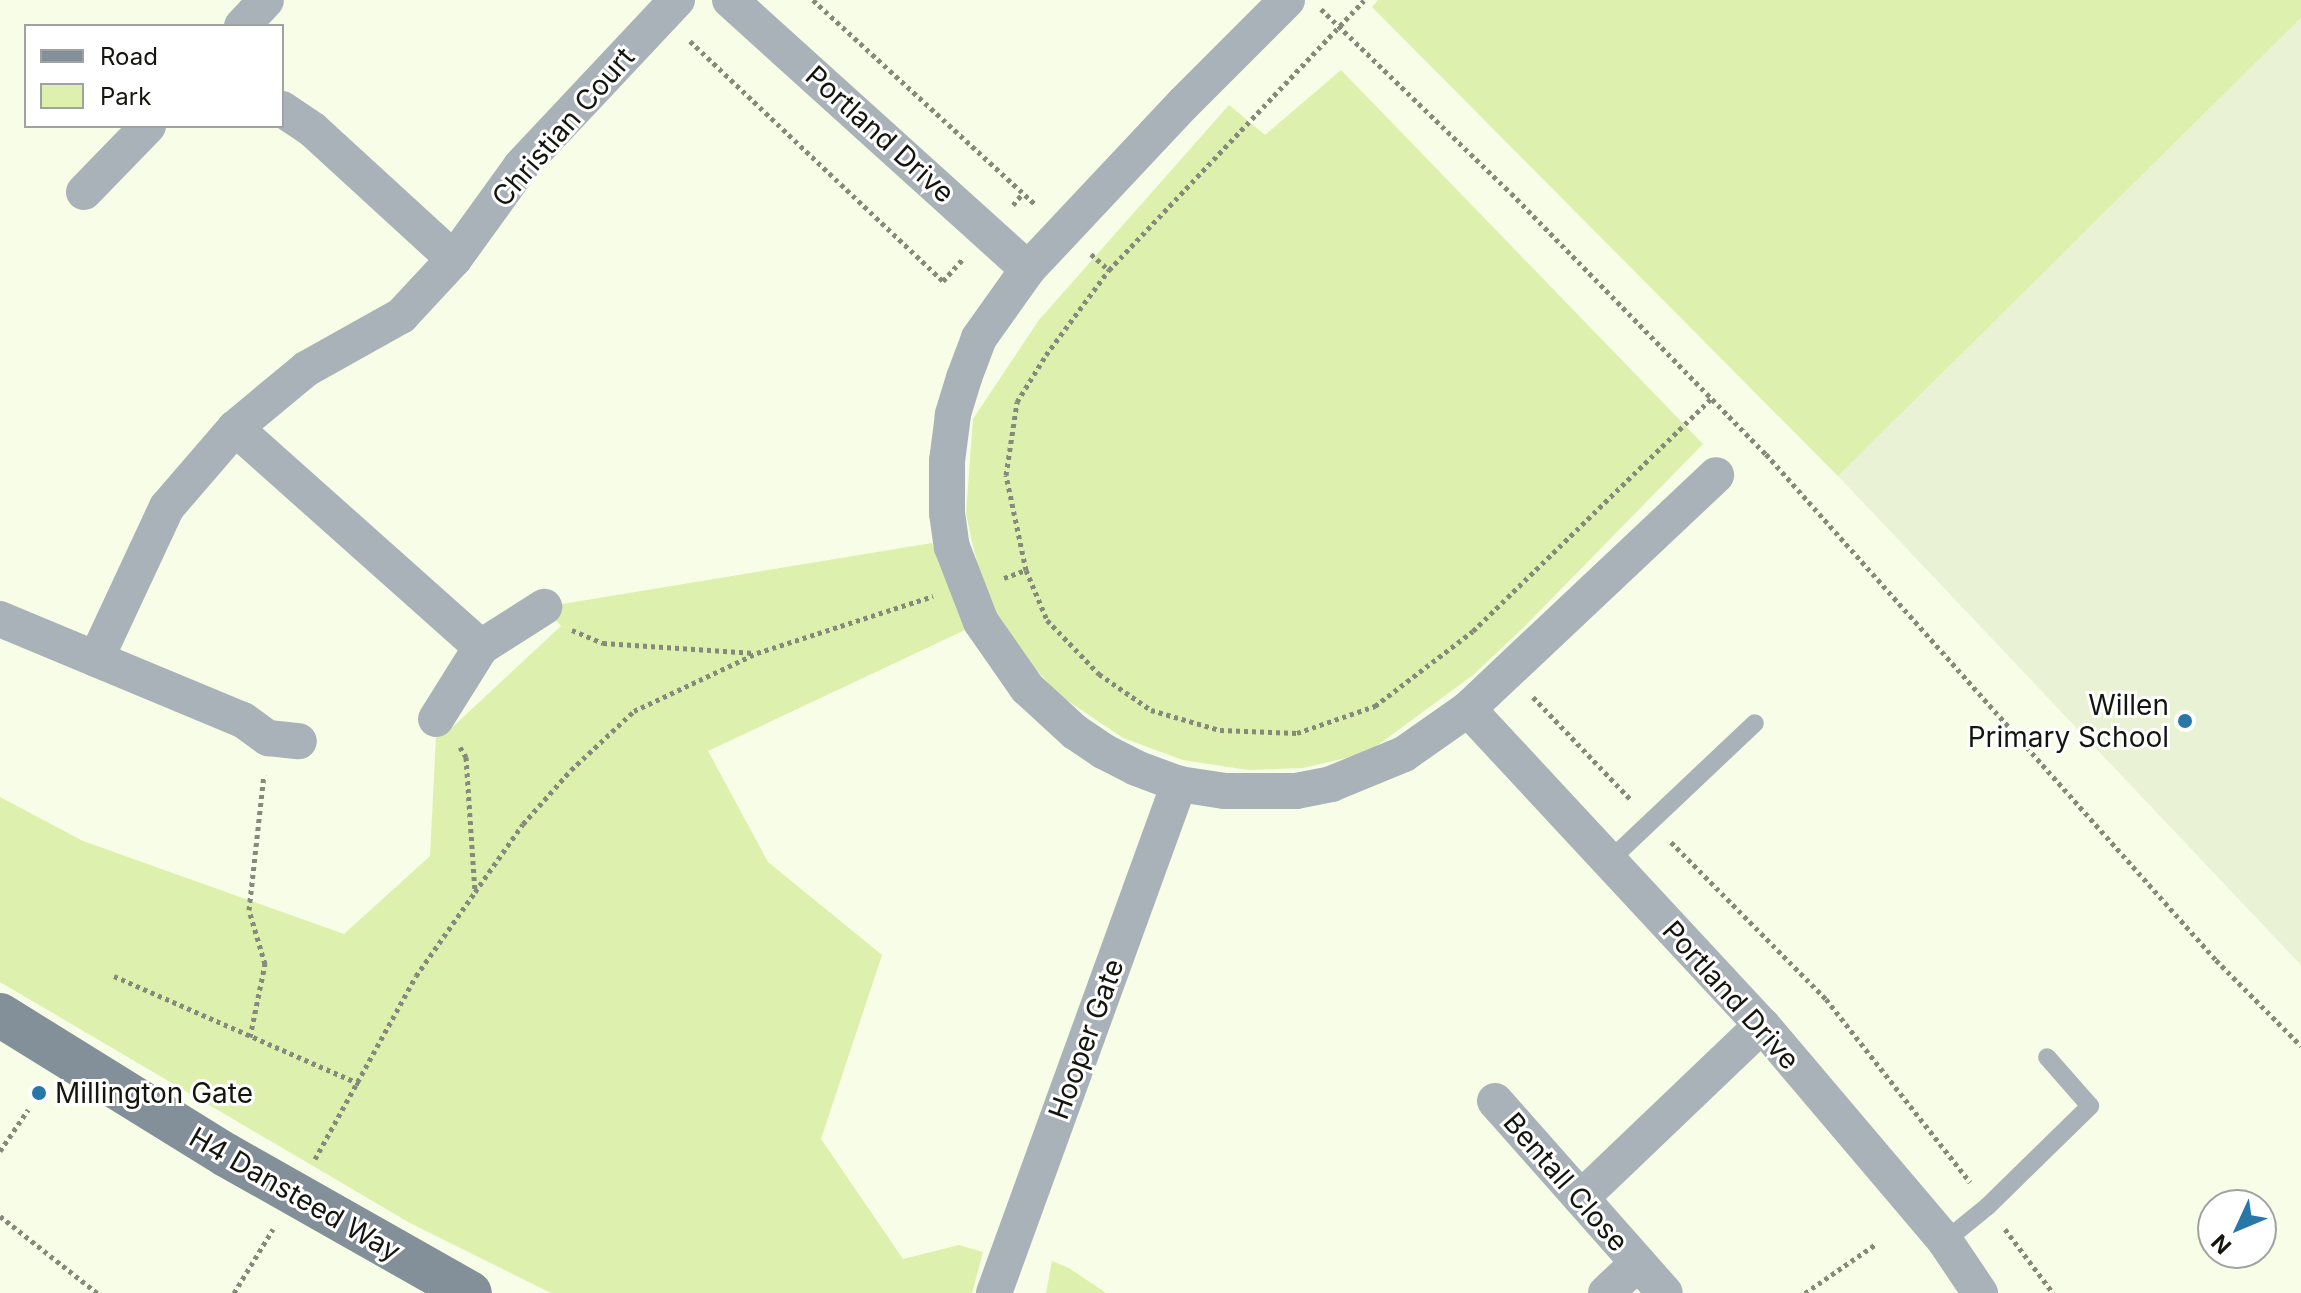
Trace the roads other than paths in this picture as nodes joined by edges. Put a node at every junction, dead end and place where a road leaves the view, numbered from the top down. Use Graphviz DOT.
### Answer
graph roads {
  1 [pos="266,0"];
  2 [pos="730,0"];
  3 [pos="1287,0"];
  4 [pos="670,8"];
  5 [pos="244,24"];
  6 [pos="284,110"];
  7 [pos="146,128"];
  8 [pos="84,192"];
  9 [pos="454,259"];
  10 [pos="1028,269"];
  11 [pos="235,428"];
  12 [pos="1716,475"];
  13 [pos="544,607"];
  14 [pos="0,619"];
  15 [pos="481,647"];
  16 [pos="96,659"];
  17 [pos="1468,709"];
  18 [pos="436,719"];
  19 [pos="1755,723"];
  20 [pos="284,740"];
  21 [pos="1179,784"];
  22 [pos="1608,862"];
  23 [pos="0,1015"];
  24 [pos="1762,1025"];
  25 [pos="2047,1057"];
  26 [pos="1495,1101"];
  27 [pos="1581,1198"];
  28 [pos="1945,1241"];
  29 [pos="1638,1263"];
  30 [pos="470,1293"];
  31 [pos="994,1293"];
  32 [pos="1606,1293"];
  33 [pos="1665,1293"];
  34 [pos="1980,1293"];
  1 -- 5 [label="street"];
  2 -- 10 [label="street, Portland Drive"];
  3 -- 10 [label="street"];
  4 -- 9 [label="street, Christian Court"];
  6 -- 9 [label="street"];
  7 -- 8 [label="street"];
  9 -- 11 [label="street, Christian Court"];
  10 -- 21 [label="street"];
  11 -- 15 [label="street"];
  11 -- 16 [label="street, Christian Court"];
  12 -- 17 [label="street"];
  13 -- 15 [label="street"];
  14 -- 16 [label="street"];
  15 -- 18 [label="street"];
  16 -- 20 [label="street"];
  17 -- 21 [label="street"];
  17 -- 22 [label="street, Portland Drive"];
  19 -- 22 [label="lane"];
  21 -- 31 [label="street, Hooper Gate"];
  22 -- 24 [label="street, Portland Drive"];
  23 -- 30 [label="street, H4 Dansteed Way"];
  24 -- 27 [label="street"];
  24 -- 28 [label="street, Portland Drive"];
  25 -- 28 [label="lane"];
  26 -- 27 [label="street, Bentall Close"];
  27 -- 29 [label="street, Bentall Close"];
  28 -- 34 [label="street, Portland Drive"];
  29 -- 32 [label="street, Bentall Close"];
  29 -- 33 [label="street, Bentall Close"];
}
